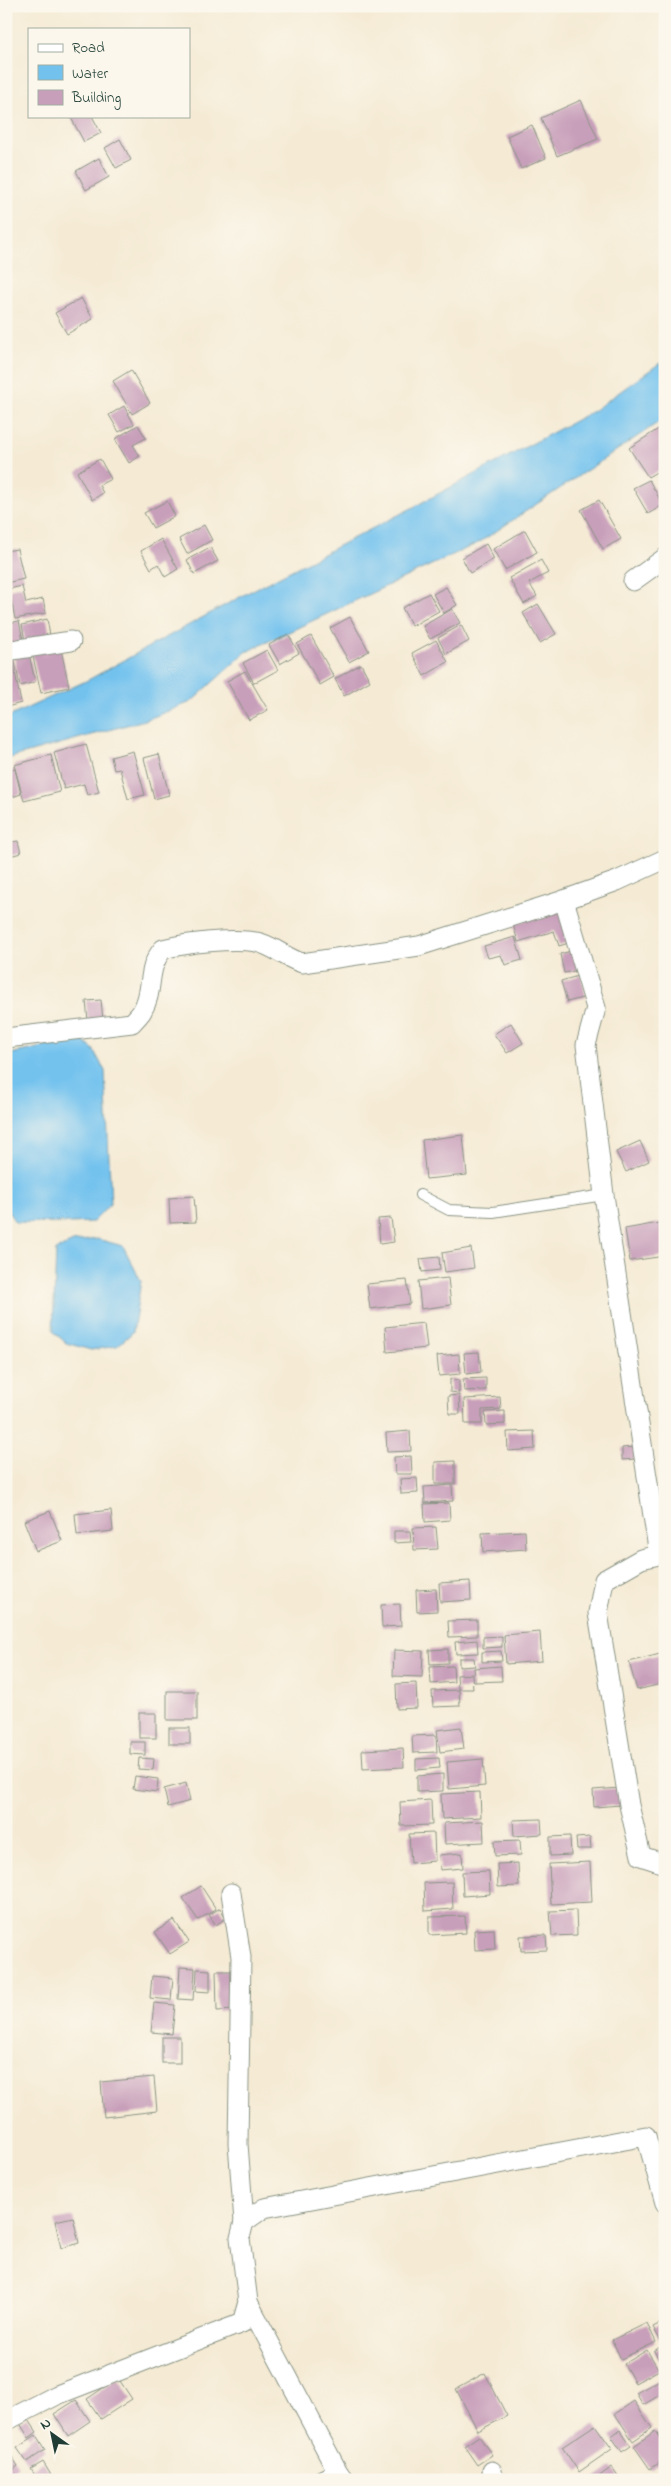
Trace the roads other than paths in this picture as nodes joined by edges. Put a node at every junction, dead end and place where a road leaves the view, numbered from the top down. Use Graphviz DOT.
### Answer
graph roads {
  1 [pos="665,558"];
  2 [pos="633,581"];
  3 [pos="71,641"];
  4 [pos="6,651"];
  5 [pos="665,859"];
  6 [pos="564,900"];
  7 [pos="6,1038"];
  8 [pos="420,1195"];
  9 [pos="604,1195"];
  10 [pos="665,1864"];
  11 [pos="232,1892"];
  12 [pos="665,2203"];
  13 [pos="244,2222"];
  14 [pos="248,2302"];
  15 [pos="6,2421"];
  16 [pos="335,2477"];
  1 -- 2 [label="street"];
  3 -- 4 [label="street"];
  5 -- 6 [label="street"];
  6 -- 7 [label="street"];
  6 -- 9 [label="street"];
  8 -- 9 [label="lane"];
  9 -- 10 [label="street"];
  11 -- 13 [label="street"];
  12 -- 13 [label="street"];
  13 -- 14 [label="street"];
  14 -- 15 [label="street"];
  14 -- 16 [label="street"];
}
